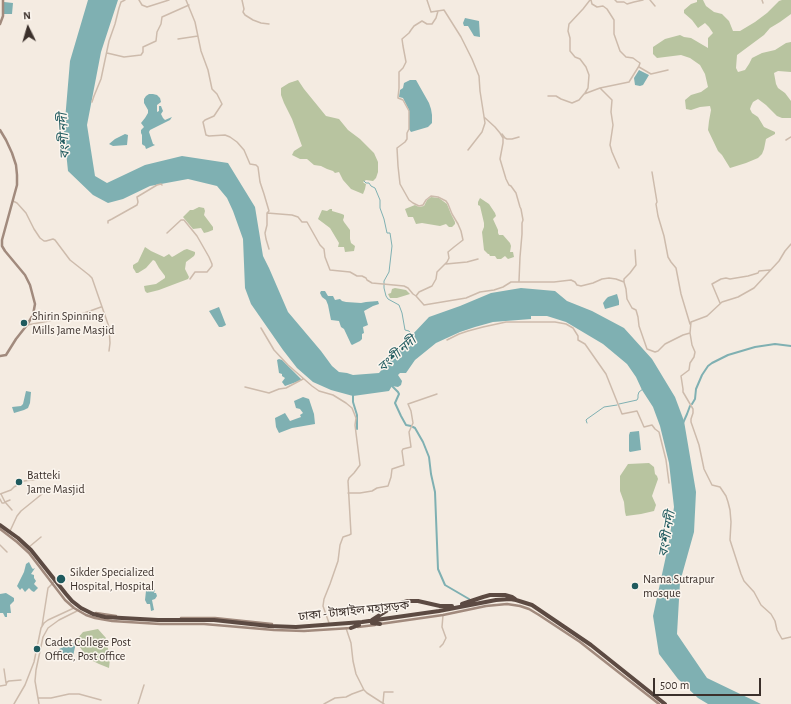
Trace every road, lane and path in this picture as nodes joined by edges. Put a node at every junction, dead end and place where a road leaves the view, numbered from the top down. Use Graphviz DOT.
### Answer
graph roads {
  1 [pos="3,0"];
  2 [pos="125,0"];
  3 [pos="139,0"];
  4 [pos="169,0"];
  5 [pos="186,0"];
  6 [pos="242,0"];
  7 [pos="427,0"];
  8 [pos="591,0"];
  9 [pos="615,0"];
  10 [pos="643,0"];
  11 [pos="650,0"];
  12 [pos="189,5"];
  13 [pos="655,6"];
  14 [pos="438,11"];
  15 [pos="0,24"];
  16 [pos="269,24"];
  17 [pos="198,36"];
  18 [pos="178,39"];
  19 [pos="107,53"];
  20 [pos="639,67"];
  21 [pos="668,70"];
  22 [pos="600,88"];
  23 [pos="584,94"];
  24 [pos="548,96"];
  25 [pos="92,102"];
  26 [pos="484,117"];
  27 [pos="0,130"];
  28 [pos="500,133"];
  29 [pos="519,137"];
  30 [pos="791,137"];
  31 [pos="786,140"];
  32 [pos="468,150"];
  33 [pos="619,168"];
  34 [pos="652,172"];
  35 [pos="162,185"];
  36 [pos="13,201"];
  37 [pos="267,213"];
  38 [pos="108,223"];
  39 [pos="167,233"];
  40 [pos="1,239"];
  41 [pos="791,244"];
  42 [pos="269,249"];
  43 [pos="635,250"];
  44 [pos="478,259"];
  45 [pos="446,264"];
  46 [pos="770,270"];
  47 [pos="190,279"];
  48 [pos="519,282"];
  49 [pos="624,282"];
  50 [pos="416,296"];
  51 [pos="720,304"];
  52 [pos="101,307"];
  53 [pos="690,324"];
  54 [pos="27,325"];
  55 [pos="261,328"];
  56 [pos="690,333"];
  57 [pos="447,340"];
  58 [pos="109,351"];
  59 [pos="0,356"];
  60 [pos="303,380"];
  61 [pos="245,387"];
  62 [pos="437,394"];
  63 [pos="40,473"];
  64 [pos="46,478"];
  65 [pos="39,479"];
  66 [pos="669,483"];
  67 [pos="348,493"];
  68 [pos="1,494"];
  69 [pos="42,494"];
  70 [pos="0,499"];
  71 [pos="10,500"];
  72 [pos="5,502"];
  73 [pos="12,510"];
  74 [pos="0,527"];
  75 [pos="10,530"];
  76 [pos="41,537"];
  77 [pos="0,545"];
  78 [pos="30,547"];
  79 [pos="8,552"];
  80 [pos="53,583"];
  81 [pos="516,600"];
  82 [pos="484,605"];
  83 [pos="74,608"];
  84 [pos="77,611"];
  85 [pos="443,615"];
  86 [pos="373,621"];
  87 [pos="171,623"];
  88 [pos="329,624"];
  89 [pos="380,624"];
  90 [pos="359,625"];
  91 [pos="42,626"];
  92 [pos="272,627"];
  93 [pos="346,628"];
  94 [pos="351,628"];
  95 [pos="304,630"];
  96 [pos="791,637"];
  97 [pos="440,647"];
  98 [pos="4,669"];
  99 [pos="21,680"];
  100 [pos="6,683"];
  101 [pos="144,685"];
  102 [pos="0,686"];
  103 [pos="364,690"];
  104 [pos="393,692"];
  105 [pos="38,698"];
  106 [pos="101,700"];
  107 [pos="14,704"];
  108 [pos="39,704"];
  109 [pos="138,704"];
  110 [pos="324,704"];
  111 [pos="383,704"];
  112 [pos="660,704"];
  113 [pos="665,704"];
  1 -- 15 [label="main road"];
  2 -- 19 [label="street"];
  3 -- 4 [label="street"];
  5 -- 12 [label="street"];
  6 -- 16 [label="street"];
  7 -- 14 [label="street"];
  8 -- 20 [label="street"];
  8 -- 23 [label="street"];
  9 -- 10 [label="street"];
  11 -- 13 [label="street"];
  12 -- 17 [label="street"];
  12 -- 19 [label="street"];
  14 -- 26 [label="street"];
  14 -- 45 [label="street"];
  17 -- 18 [label="street"];
  17 -- 37 [label="street"];
  19 -- 25 [label="street"];
  20 -- 21 [label="street"];
  20 -- 22 [label="street"];
  22 -- 23 [label="street"];
  22 -- 33 [label="street"];
  23 -- 24 [label="street"];
  26 -- 28 [label="street"];
  26 -- 32 [label="street"];
  27 -- 36 [label="main road"];
  28 -- 29 [label="street"];
  28 -- 48 [label="street"];
  30 -- 31 [label="street"];
  34 -- 53 [label="street"];
  35 -- 38 [label="street"];
  36 -- 40 [label="main road"];
  36 -- 52 [label="street"];
  37 -- 42 [label="street"];
  37 -- 50 [label="street"];
  39 -- 47 [label="street"];
  40 -- 54 [label="main road"];
  41 -- 46 [label="street"];
  43 -- 49 [label="street"];
  44 -- 45 [label="street"];
  45 -- 50 [label="street"];
  46 -- 51 [label="street"];
  46 -- 51 [label="street"];
  48 -- 49 [label="street"];
  48 -- 50 [label="street"];
  49 -- 56 [label="street"];
  51 -- 53 [label="street"];
  52 -- 54 [label="street"];
  52 -- 58 [label="street"];
  53 -- 56 [label="street"];
  54 -- 59 [label="main road"];
  55 -- 60 [label="street"];
  56 -- 96 [label="street"];
  57 -- 66 [label="street"];
  60 -- 61 [label="street"];
  60 -- 67 [label="street"];
  62 -- 67 [label="street"];
  63 -- 65 [label="street"];
  64 -- 65 [label="street"];
  65 -- 68 [label="street"];
  67 -- 88 [label="street"];
  68 -- 72 [label="street"];
  69 -- 75 [label="street"];
  70 -- 72 [label="street"];
  71 -- 72 [label="street"];
  72 -- 73 [label="street"];
  74 -- 75 [label="highway, ঢাকা - টাঙ্গাইল মহাসড়ক"];
  74 -- 80 [label="highway, ঢাকা - টাঙ্গাইল মহাসড়ক"];
  75 -- 78 [label="highway, ঢাকা - টাঙ্গাইল মহাসড়ক"];
  76 -- 78 [label="street"];
  77 -- 79 [label="street"];
  78 -- 92 [label="highway, ঢাকা - টাঙ্গাইল মহাসড়ক"];
  80 -- 83 [label="main road"];
  80 -- 87 [label="highway, ঢাকা - টাঙ্গাইল মহাসড়ক"];
  80 -- 91 [label="street"];
  81 -- 82 [label="highway, ঢাকা - টাঙ্গাইল মহাসড়ক"];
  81 -- 86 [label="highway"];
  81 -- 113 [label="highway, ঢাকা - টাঙ্গাইল মহাসড়ক"];
  82 -- 85 [label="main road"];
  82 -- 86 [label="highway, ঢাকা - টাঙ্গাইল মহাসড়ক"];
  82 -- 112 [label="highway, ঢাকা - টাঙ্গাইল মহাসড়ক"];
  83 -- 84 [label="main road"];
  83 -- 91 [label="street"];
  84 -- 87 [label="main road"];
  84 -- 105 [label="street"];
  85 -- 89 [label="main road"];
  85 -- 97 [label="street"];
  86 -- 88 [label="highway, ঢাকা - টাঙ্গাইল মহাসড়ক"];
  86 -- 89 [label="highway"];
  86 -- 90 [label="highway, ঢাকা - টাঙ্গাইল মহাসড়ক"];
  87 -- 92 [label="highway, ঢাকা - টাঙ্গাইল মহাসড়ক"];
  88 -- 92 [label="highway, ঢাকা - টাঙ্গাইল মহাসড়ক"];
  89 -- 94 [label="main road"];
  90 -- 94 [label="highway"];
  90 -- 95 [label="highway, ঢাকা - টাঙ্গাইল মহাসড়ক"];
  91 -- 107 [label="street"];
  92 -- 95 [label="highway, ঢাকা - টাঙ্গাইল মহাসড়ক"];
  93 -- 94 [label="main road"];
  93 -- 95 [label="main road"];
  93 -- 103 [label="street"];
  98 -- 100 [label="street"];
  99 -- 100 [label="street"];
  100 -- 102 [label="street"];
  101 -- 109 [label="street"];
  103 -- 110 [label="street"];
  103 -- 111 [label="street"];
  104 -- 111 [label="street"];
  105 -- 106 [label="street"];
  105 -- 108 [label="street"];
}
